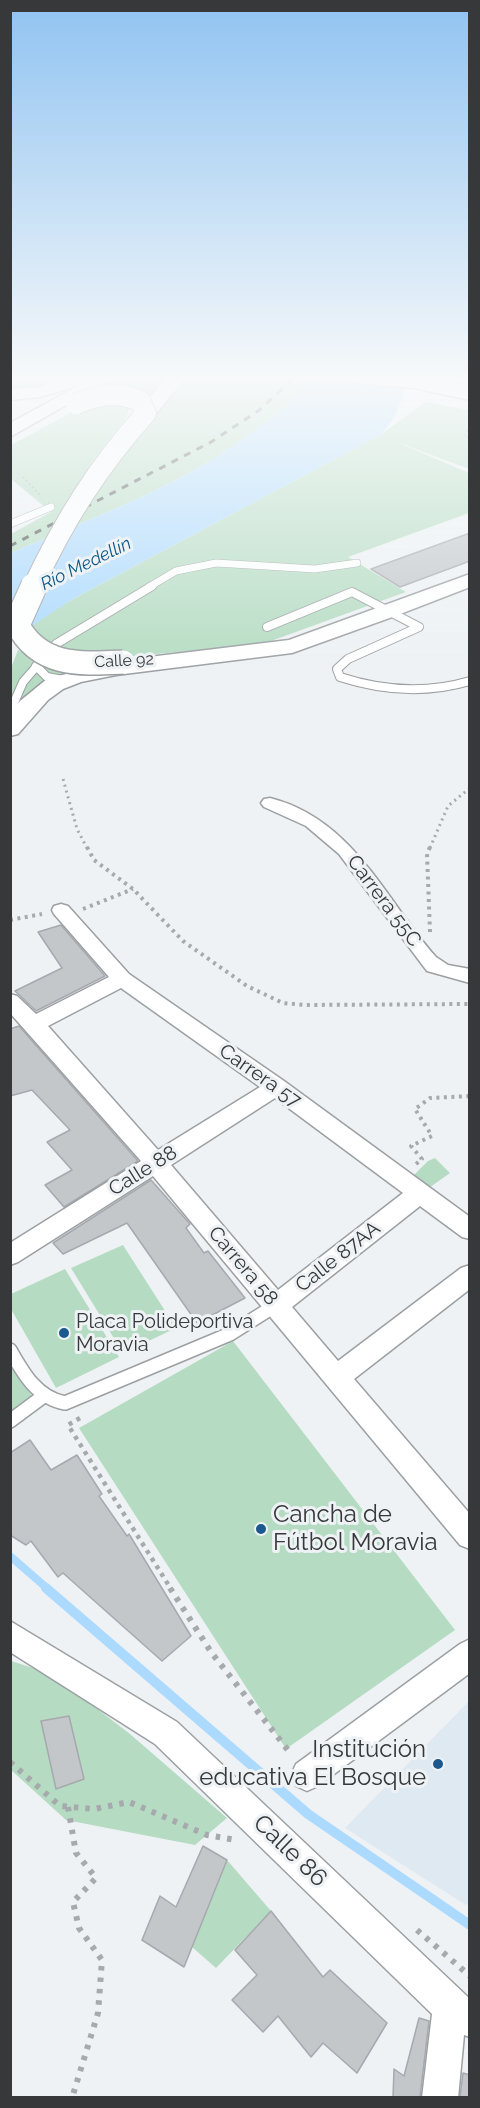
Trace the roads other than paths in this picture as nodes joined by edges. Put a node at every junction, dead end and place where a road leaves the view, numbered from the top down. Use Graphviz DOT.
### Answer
graph roads {
  1 [pos="93,477"];
  2 [pos="51,507"];
  3 [pos="10,524"];
  4 [pos="357,563"];
  5 [pos="470,580"];
  6 [pos="388,612"];
  7 [pos="267,627"];
  8 [pos="14,631"];
  9 [pos="119,665"];
  10 [pos="36,666"];
  11 [pos="65,680"];
  12 [pos="470,681"];
  13 [pos="10,712"];
  14 [pos="10,729"];
  15 [pos="270,803"];
  16 [pos="64,913"];
  17 [pos="470,976"];
  18 [pos="122,979"];
  19 [pos="10,1001"];
  20 [pos="34,1024"];
  21 [pos="276,1087"];
  22 [pos="156,1163"];
  23 [pos="420,1193"];
  24 [pos="470,1230"];
  25 [pos="10,1255"];
  26 [pos="470,1275"];
  27 [pos="276,1305"];
  28 [pos="10,1350"];
  29 [pos="337,1377"];
  30 [pos="45,1395"];
  31 [pos="10,1421"];
  32 [pos="470,1536"];
  33 [pos="10,1635"];
  34 [pos="470,1654"];
  35 [pos="307,1775"];
  36 [pos="460,2014"];
  37 [pos="440,2097"];
  1 -- 8 [label="highway, bridge"];
  2 -- 3 [label="lane"];
  4 -- 10 [label="lane"];
  5 -- 6 [label="main road, Calle 92"];
  6 -- 7 [label="lane"];
  6 -- 9 [label="main road, Calle 92"];
  6 -- 12 [label="lane"];
  8 -- 9 [label="main road, Calle 92, bridge"];
  9 -- 11 [label="main road"];
  10 -- 11 [label="lane"];
  10 -- 13 [label="lane"];
  11 -- 14 [label="main road"];
  15 -- 17 [label="street, Carrera 55C"];
  16 -- 18 [label="street, Carrera 57"];
  18 -- 20 [label="street"];
  18 -- 21 [label="street, Carrera 57"];
  19 -- 20 [label="street, Carrera 58"];
  20 -- 22 [label="street, Carrera 58"];
  21 -- 22 [label="street, Calle 88"];
  21 -- 23 [label="street, Carrera 57"];
  22 -- 25 [label="street, Calle 88"];
  22 -- 27 [label="street, Carrera 58"];
  23 -- 24 [label="street, Carrera 57"];
  23 -- 27 [label="street, Calle 87AA"];
  26 -- 29 [label="street"];
  27 -- 29 [label="street, Carrera 58"];
  27 -- 30 [label="lane, Calle 87AA"];
  28 -- 30 [label="lane"];
  29 -- 32 [label="street, Carrera 58"];
  30 -- 31 [label="lane"];
  33 -- 36 [label="street, Calle 86"];
  34 -- 35 [label="street"];
  36 -- 37 [label="street"];
}
